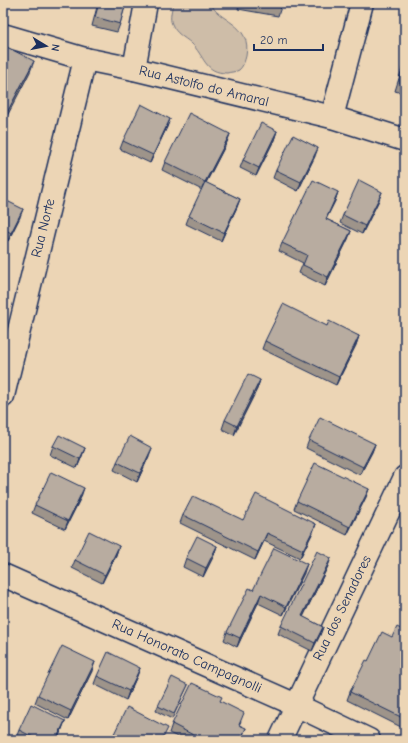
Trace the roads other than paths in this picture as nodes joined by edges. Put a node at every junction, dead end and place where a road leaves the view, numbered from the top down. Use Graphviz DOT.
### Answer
graph roads {
  1 [pos="146,3"];
  2 [pos="362,3"];
  3 [pos="3,35"];
  4 [pos="85,60"];
  5 [pos="134,69"];
  6 [pos="332,117"];
  7 [pos="405,140"];
  8 [pos="3,396"];
  9 [pos="405,477"];
  10 [pos="3,575"];
  11 [pos="296,705"];
  12 [pos="280,740"];
  13 [pos="369,740"];
  1 -- 5 [label="street"];
  2 -- 6 [label="street"];
  3 -- 4 [label="street, Rua Astolfo do Amaral"];
  4 -- 5 [label="street, Rua Astolfo do Amaral"];
  4 -- 8 [label="street, Rua Norte"];
  5 -- 6 [label="street, Rua Astolfo do Amaral"];
  6 -- 7 [label="street, Rua Astolfo do Amaral"];
  9 -- 11 [label="street, Rua dos Senadores"];
  10 -- 11 [label="street, Rua Honorato Campagnolli"];
  11 -- 12 [label="street, Rua dos Senadores"];
  11 -- 13 [label="street, Rua Honorato Campagnolli"];
}
